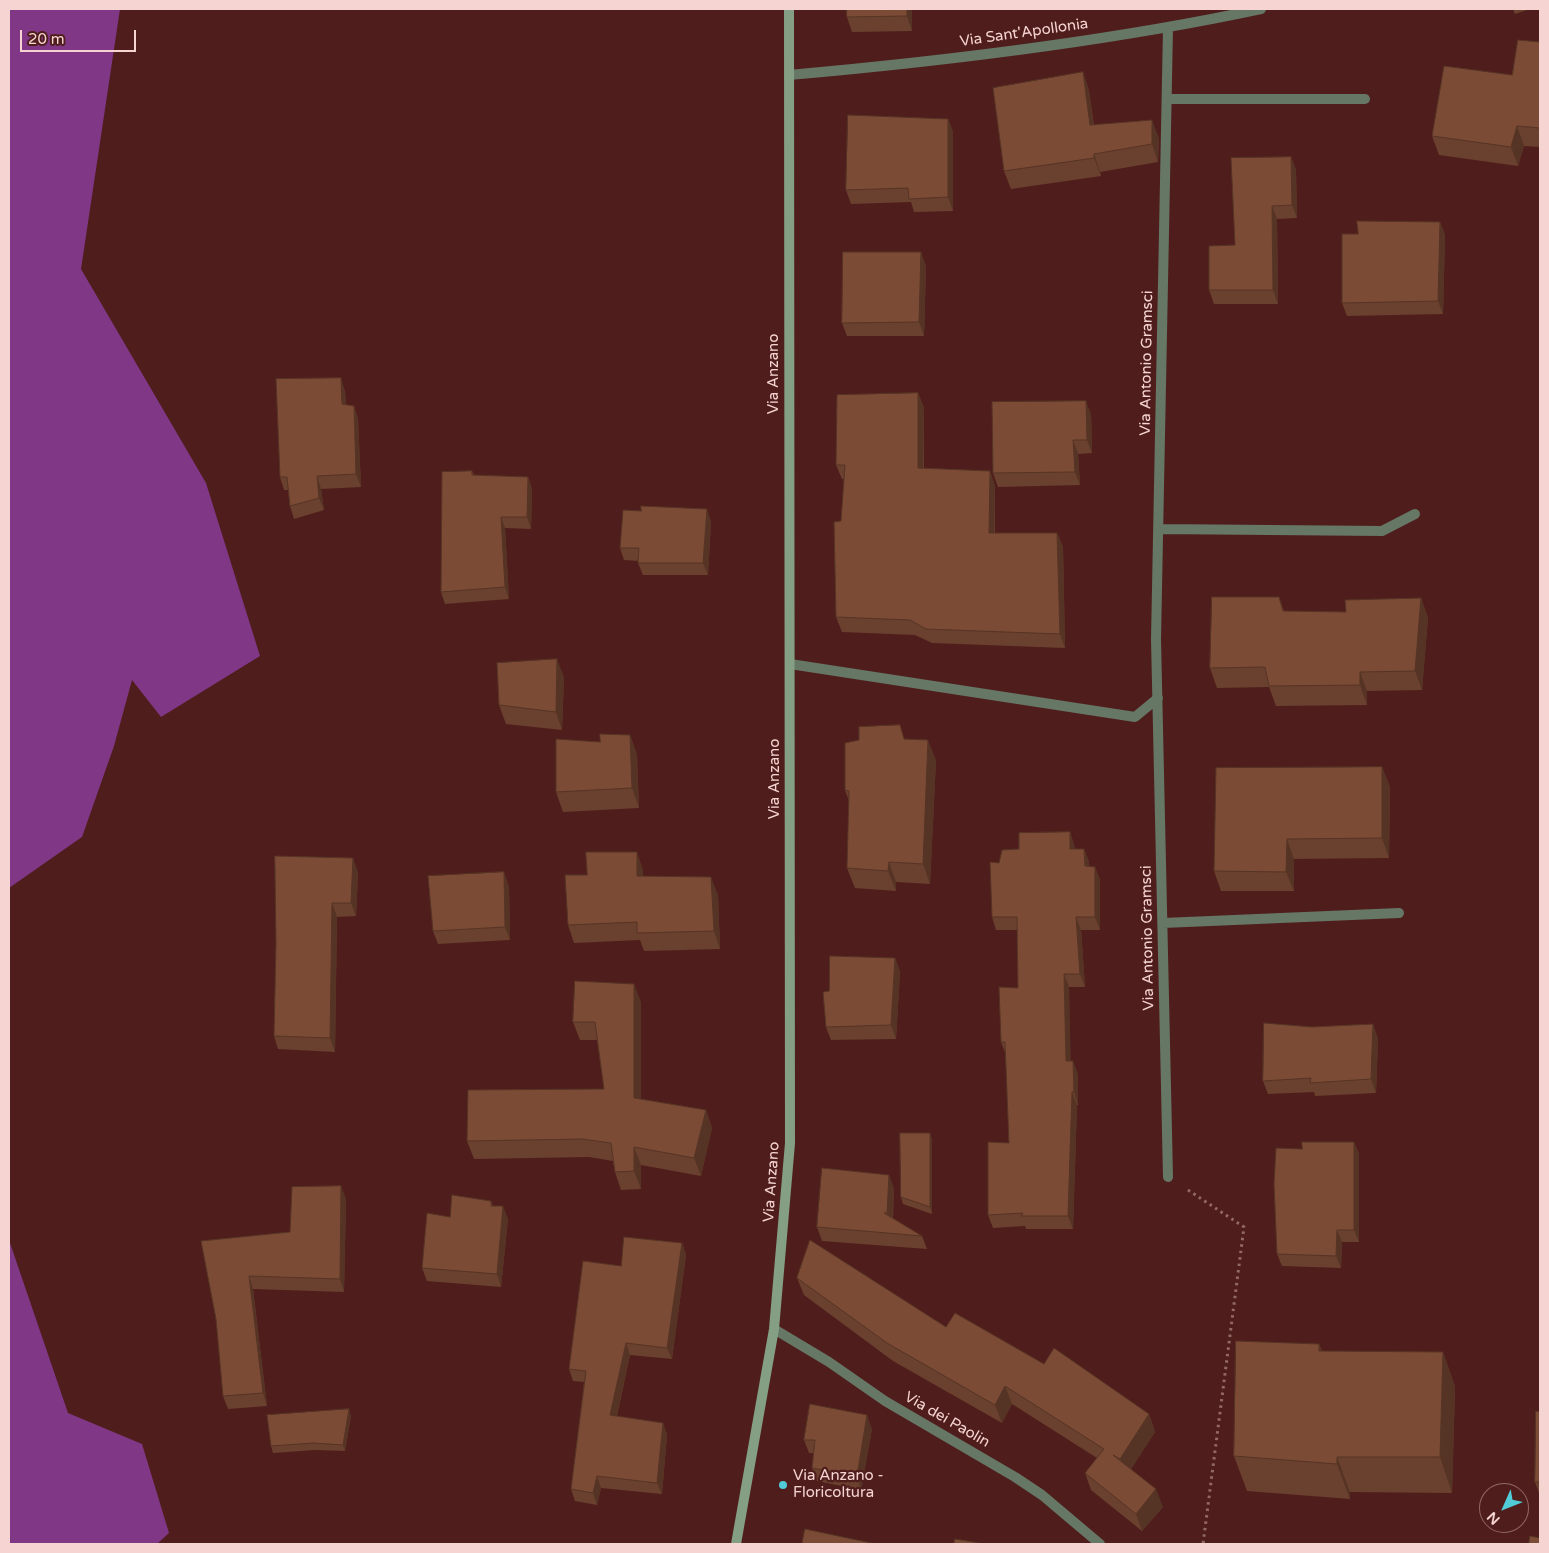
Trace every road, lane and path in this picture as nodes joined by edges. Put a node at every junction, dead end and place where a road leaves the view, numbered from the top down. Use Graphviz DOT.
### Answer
graph roads {
  1 [pos="789,9"];
  2 [pos="1262,9"];
  3 [pos="1168,28"];
  4 [pos="789,74"];
  5 [pos="1365,98"];
  6 [pos="1168,99"];
  7 [pos="1415,514"];
  8 [pos="1159,529"];
  9 [pos="790,664"];
  10 [pos="1158,698"];
  11 [pos="1399,913"];
  12 [pos="1163,923"];
  13 [pos="1168,1177"];
  14 [pos="774,1329"];
  15 [pos="736,1544"];
  16 [pos="1100,1544"];
  17 [pos="1203,1544"];
  1 -- 4 [label="main road, Via Anzano"];
  2 -- 3 [label="street, Via Sant'Apollonia"];
  3 -- 4 [label="street, Via Sant'Apollonia"];
  3 -- 6 [label="street, Via Antonio Gramsci"];
  4 -- 9 [label="main road, Via Anzano"];
  5 -- 6 [label="street"];
  6 -- 8 [label="street, Via Antonio Gramsci"];
  7 -- 8 [label="street"];
  8 -- 10 [label="street, Via Antonio Gramsci"];
  9 -- 10 [label="street"];
  9 -- 14 [label="main road, Via Anzano"];
  10 -- 12 [label="street, Via Antonio Gramsci"];
  11 -- 12 [label="street"];
  12 -- 13 [label="street, Via Antonio Gramsci"];
  13 -- 17 [label="path"];
  14 -- 15 [label="main road, Via Anzano"];
  14 -- 16 [label="street, Via dei Paolin"];
}
